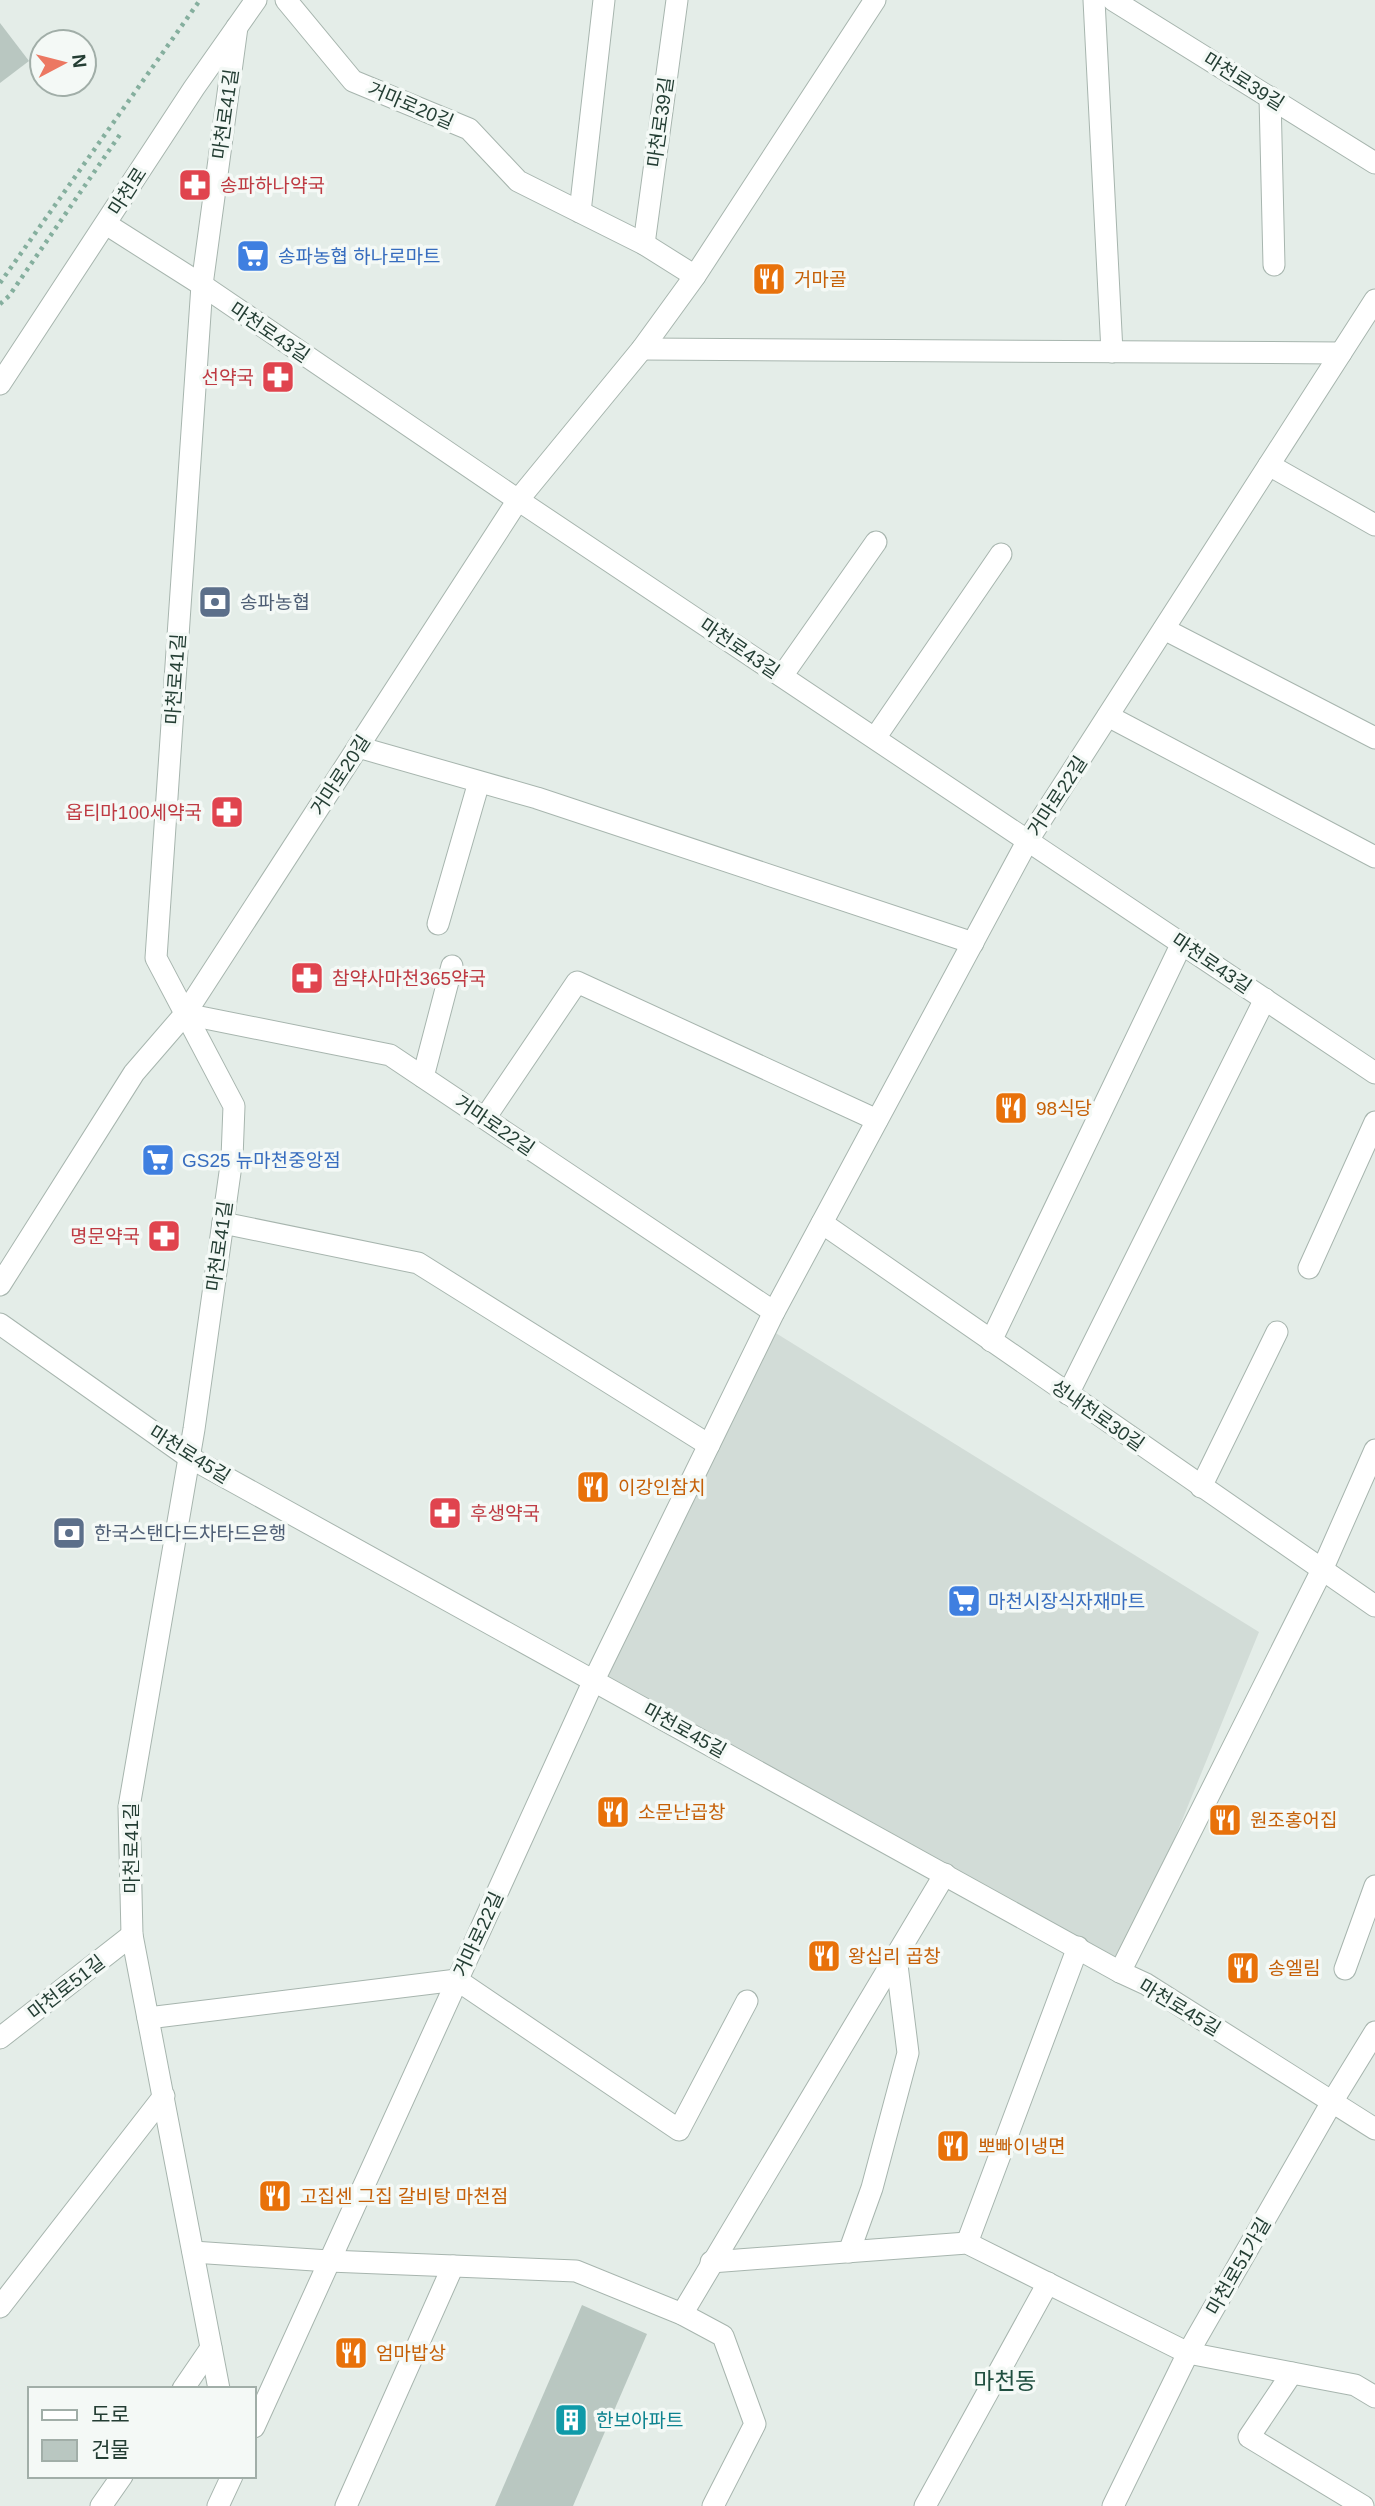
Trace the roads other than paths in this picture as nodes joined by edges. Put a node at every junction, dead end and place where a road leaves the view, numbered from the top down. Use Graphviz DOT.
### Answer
graph roads {
  1 [pos="256,0"];
  2 [pos="286,0"];
  3 [pos="604,0"];
  4 [pos="677,0"];
  5 [pos="1094,0"];
  6 [pos="1113,0"];
  7 [pos="869,2"];
  8 [pos="237,27"];
  9 [pos="1270,97"];
  10 [pos="1375,163"];
  11 [pos="580,212"];
  12 [pos="106,224"];
  13 [pos="644,244"];
  14 [pos="1274,265"];
  15 [pos="695,276"];
  16 [pos="202,285"];
  17 [pos="1375,300"];
  18 [pos="642,349"];
  19 [pos="1112,352"];
  20 [pos="1341,353"];
  21 [pos="0,384"];
  22 [pos="1269,465"];
  23 [pos="517,500"];
  24 [pos="1375,525"];
  25 [pos="876,542"];
  26 [pos="1001,554"];
  27 [pos="1164,629"];
  28 [pos="782,676"];
  29 [pos="1108,716"];
  30 [pos="876,738"];
  31 [pos="1375,738"];
  32 [pos="358,747"];
  33 [pos="479,782"];
  34 [pos="1028,841"];
  35 [pos="1375,857"];
  36 [pos="438,924"];
  37 [pos="973,943"];
  38 [pos="1182,943"];
  39 [pos="452,966"];
  40 [pos="1265,999"];
  41 [pos="185,1014"];
  42 [pos="1375,1073"];
  43 [pos="423,1077"];
  44 [pos="485,1118"];
  45 [pos="877,1120"];
  46 [pos="1375,1122"];
  47 [pos="223,1223"];
  48 [pos="822,1223"];
  49 [pos="1309,1268"];
  50 [pos="0,1285"];
  51 [pos="774,1312"];
  52 [pos="0,1324"];
  53 [pos="1277,1332"];
  54 [pos="991,1341"];
  55 [pos="1068,1394"];
  56 [pos="709,1445"];
  57 [pos="1375,1450"];
  58 [pos="187,1456"];
  59 [pos="1201,1487"];
  60 [pos="1322,1570"];
  61 [pos="1375,1606"];
  62 [pos="594,1680"];
  63 [pos="945,1874"];
  64 [pos="1375,1886"];
  65 [pos="132,1935"];
  66 [pos="1078,1947"];
  67 [pos="896,1956"];
  68 [pos="1345,1969"];
  69 [pos="1120,1972"];
  70 [pos="457,1980"];
  71 [pos="747,2001"];
  72 [pos="148,2018"];
  73 [pos="1375,2032"];
  74 [pos="0,2038"];
  75 [pos="164,2096"];
  76 [pos="1332,2102"];
  77 [pos="1375,2129"];
  78 [pos="967,2243"];
  79 [pos="193,2252"];
  80 [pos="849,2252"];
  81 [pos="329,2261"];
  82 [pos="711,2262"];
  83 [pos="453,2266"];
  84 [pos="1048,2284"];
  85 [pos="0,2307"];
  86 [pos="682,2314"];
  87 [pos="211,2348"];
  88 [pos="1188,2354"];
  89 [pos="1292,2372"];
  90 [pos="184,2387"];
  91 [pos="219,2387"];
  92 [pos="1375,2397"];
  93 [pos="256,2423"];
  94 [pos="121,2478"];
  95 [pos="231,2478"];
  96 [pos="101,2506"];
  97 [pos="218,2506"];
  98 [pos="346,2506"];
  99 [pos="713,2506"];
  100 [pos="925,2506"];
  101 [pos="1113,2506"];
  102 [pos="1363,2506"];
  1 -- 8 [label="street, 마천로"];
  2 -- 11 [label="street, 거마로20길"];
  3 -- 11 [label="street"];
  4 -- 13 [label="street, 마천로39길"];
  5 -- 19 [label="street"];
  6 -- 9 [label="street, 마천로39길"];
  7 -- 15 [label="street, 거마로20길"];
  8 -- 12 [label="street, 마천로"];
  8 -- 16 [label="street, 마천로41길"];
  9 -- 10 [label="street, 마천로39길"];
  9 -- 14 [label="street"];
  11 -- 13 [label="street, 거마로20길"];
  12 -- 16 [label="street, 마천로43길"];
  12 -- 21 [label="street, 마천로"];
  13 -- 15 [label="street, 거마로20길"];
  15 -- 18 [label="street, 거마로20길"];
  16 -- 23 [label="street, 마천로43길"];
  16 -- 41 [label="street, 마천로41길"];
  17 -- 20 [label="street, 거마로22길"];
  18 -- 19 [label="street"];
  18 -- 23 [label="street, 거마로20길"];
  19 -- 20 [label="street"];
  20 -- 22 [label="street, 거마로22길"];
  22 -- 24 [label="street"];
  22 -- 27 [label="street, 거마로22길"];
  23 -- 28 [label="street, 마천로43길"];
  23 -- 32 [label="street, 거마로20길"];
  25 -- 28 [label="street"];
  26 -- 30 [label="street"];
  27 -- 29 [label="street, 거마로22길"];
  27 -- 31 [label="street"];
  28 -- 30 [label="street, 마천로43길"];
  29 -- 34 [label="street, 거마로22길"];
  29 -- 35 [label="street"];
  30 -- 34 [label="street, 마천로43길"];
  32 -- 33 [label="street"];
  32 -- 41 [label="street, 거마로20길"];
  33 -- 36 [label="street"];
  33 -- 37 [label="street"];
  34 -- 37 [label="street, 거마로22길"];
  34 -- 38 [label="street, 마천로43길"];
  37 -- 45 [label="street, 거마로22길"];
  38 -- 40 [label="street, 마천로43길"];
  38 -- 54 [label="street"];
  39 -- 43 [label="street"];
  40 -- 42 [label="street, 마천로43길"];
  40 -- 55 [label="street"];
  41 -- 43 [label="street, 거마로22길"];
  41 -- 47 [label="street, 마천로41길"];
  41 -- 50 [label="street, 거마로20길"];
  43 -- 44 [label="street, 거마로22길"];
  44 -- 45 [label="street"];
  44 -- 51 [label="street, 거마로22길"];
  45 -- 48 [label="street, 거마로22길"];
  46 -- 49 [label="street"];
  47 -- 56 [label="street"];
  47 -- 58 [label="street, 마천로41길"];
  48 -- 51 [label="street, 거마로22길"];
  48 -- 54 [label="street, 성내천로30길"];
  51 -- 56 [label="street, 거마로22길"];
  52 -- 58 [label="street, 마천로45길"];
  53 -- 59 [label="street"];
  54 -- 55 [label="street, 성내천로30길"];
  55 -- 59 [label="street, 성내천로30길"];
  56 -- 62 [label="street, 거마로22길"];
  57 -- 60 [label="street"];
  58 -- 62 [label="street, 마천로45길"];
  58 -- 65 [label="street, 마천로41길"];
  59 -- 60 [label="street, 성내천로30길"];
  60 -- 61 [label="street, 성내천로30길"];
  60 -- 69 [label="street"];
  62 -- 63 [label="street, 마천로45길"];
  62 -- 70 [label="street, 거마로22길"];
  63 -- 66 [label="street, 마천로45길"];
  63 -- 67 [label="street"];
  64 -- 68 [label="street"];
  65 -- 72 [label="street, 마천로41길"];
  65 -- 74 [label="street, 마천로51길"];
  66 -- 69 [label="street, 마천로45길"];
  66 -- 78 [label="street"];
  67 -- 80 [label="street"];
  67 -- 82 [label="street"];
  69 -- 76 [label="street, 마천로45길"];
  70 -- 71 [label="street"];
  70 -- 72 [label="street"];
  70 -- 81 [label="street, 거마로22길"];
  72 -- 75 [label="street, 마천로41길"];
  73 -- 76 [label="street, 마천로51가길"];
  75 -- 79 [label="street, 마천로41길"];
  75 -- 85 [label="street"];
  76 -- 77 [label="street, 마천로45길"];
  76 -- 88 [label="street, 마천로51가길"];
  78 -- 80 [label="street"];
  78 -- 84 [label="street"];
  79 -- 81 [label="street"];
  79 -- 87 [label="street, 마천로41길"];
  80 -- 82 [label="street"];
  81 -- 83 [label="street"];
  81 -- 93 [label="street, 거마로22길"];
  82 -- 86 [label="street"];
  83 -- 86 [label="street"];
  83 -- 98 [label="street"];
  84 -- 88 [label="street"];
  84 -- 100 [label="street"];
  86 -- 99 [label="street"];
  87 -- 90 [label="street"];
  87 -- 91 [label="street, 마천로41길"];
  88 -- 89 [label="street"];
  88 -- 101 [label="street, 마천로51가길"];
  89 -- 92 [label="street"];
  89 -- 102 [label="street"];
  94 -- 96 [label="street"];
  95 -- 97 [label="street"];
}
